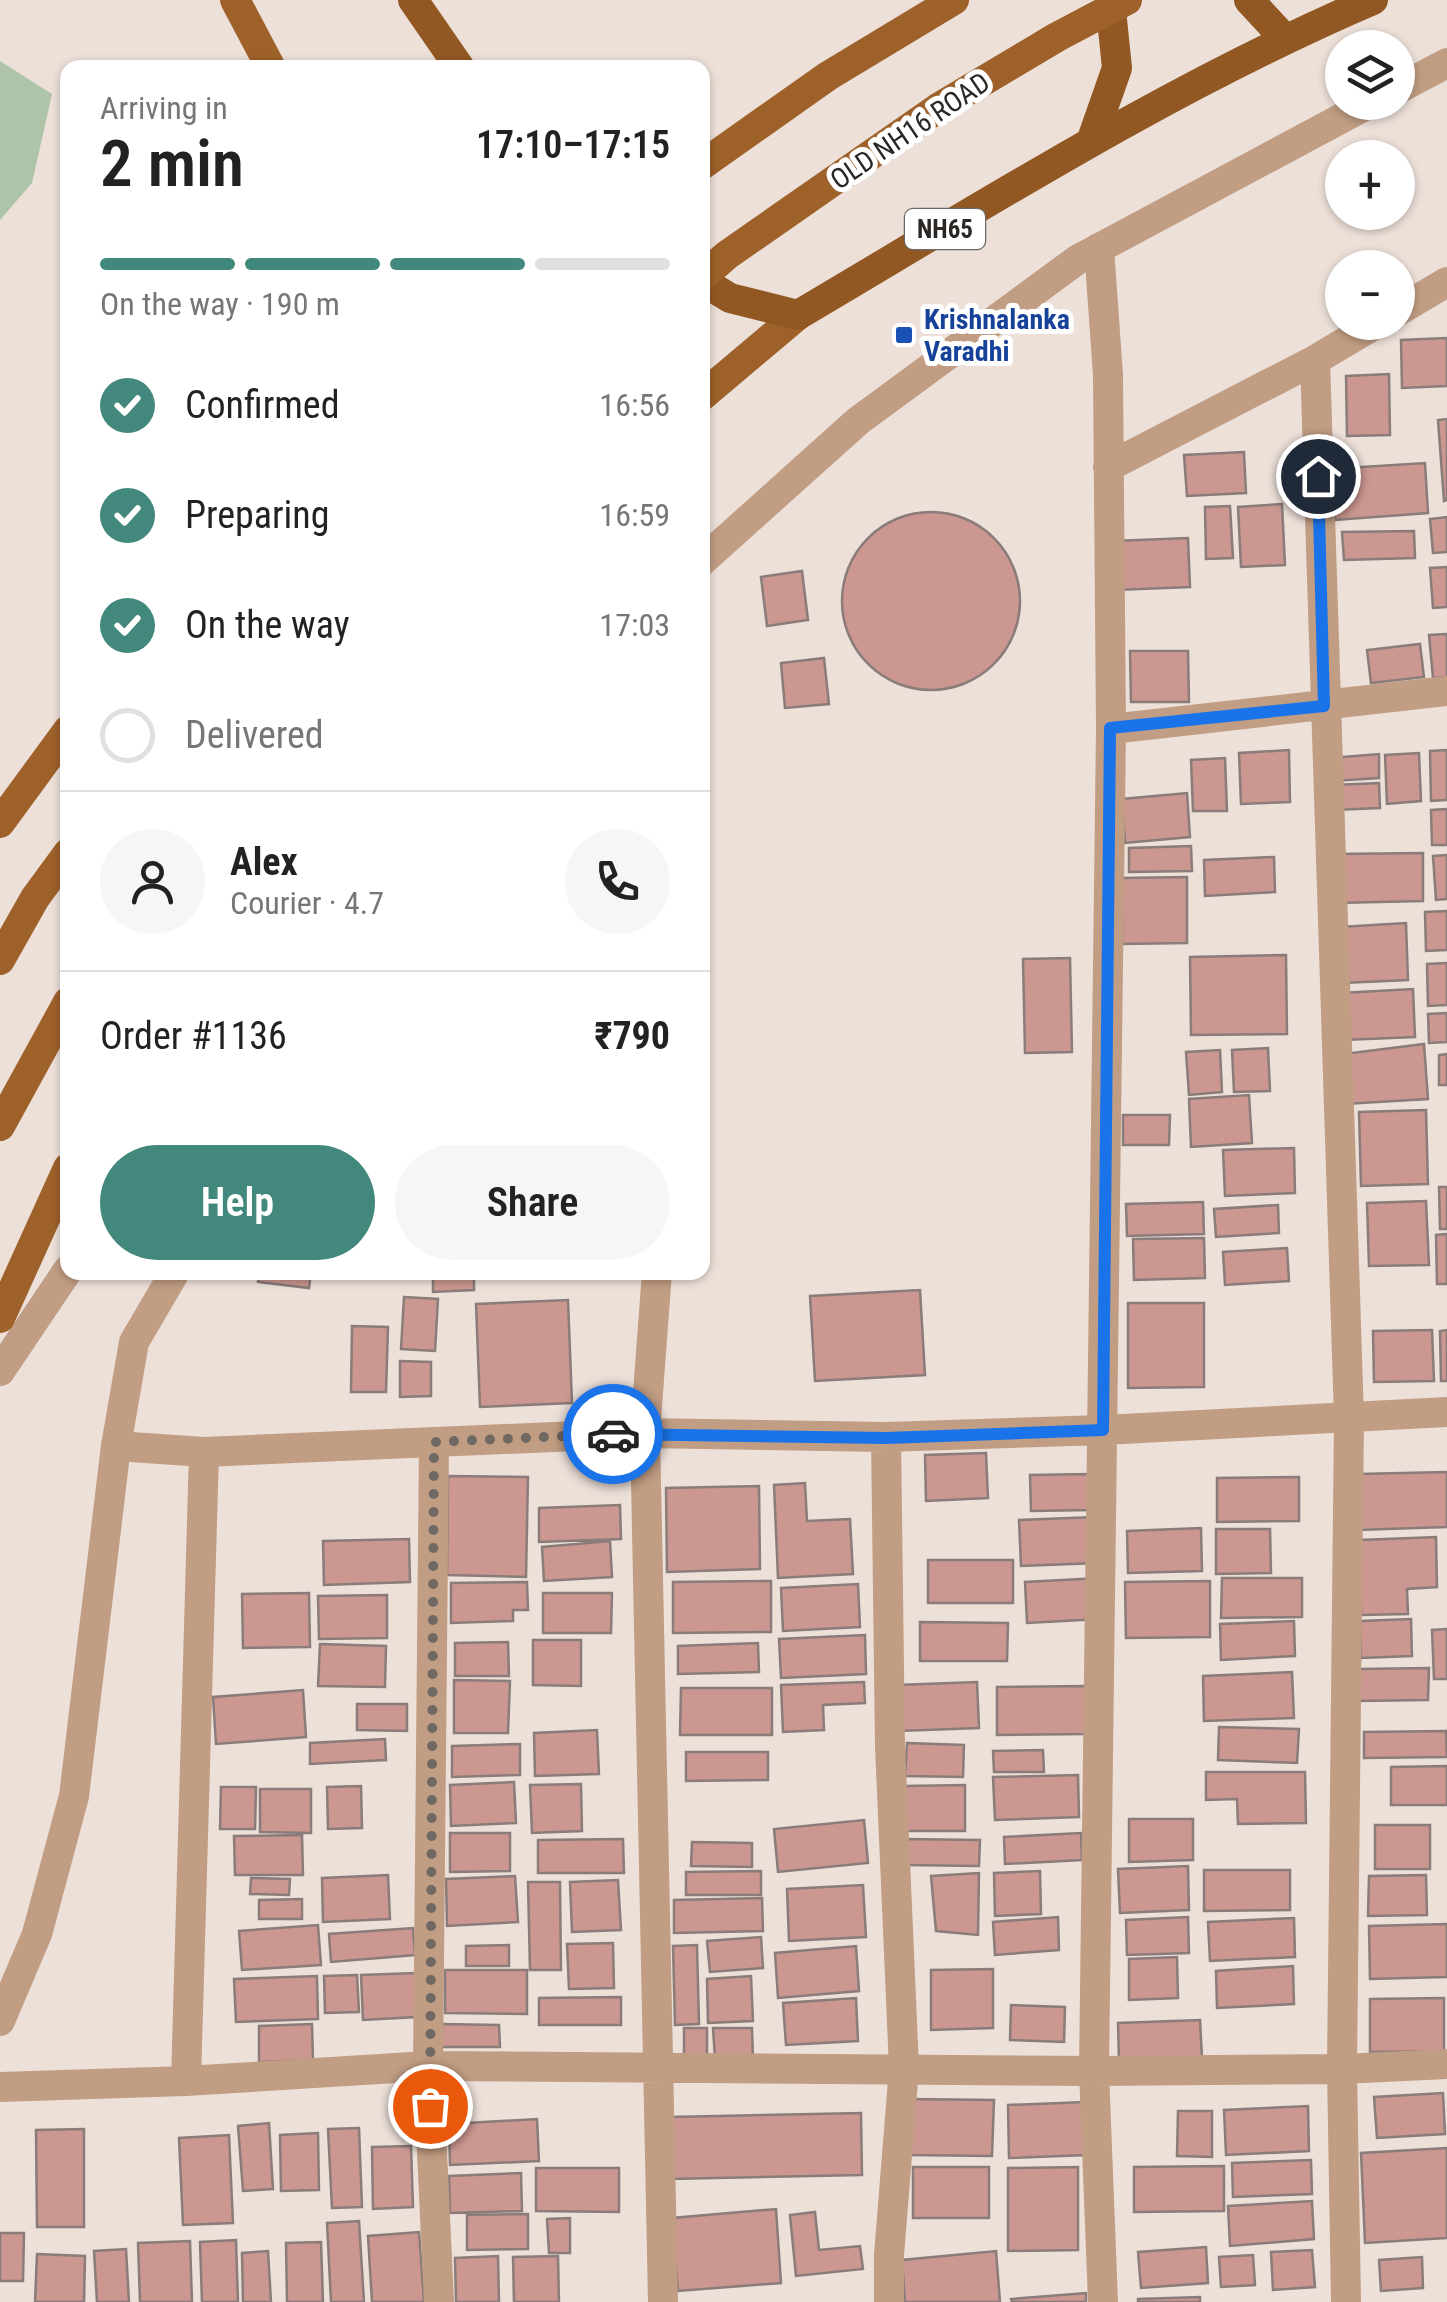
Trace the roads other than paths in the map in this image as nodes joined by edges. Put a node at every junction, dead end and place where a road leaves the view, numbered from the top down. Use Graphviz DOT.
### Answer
graph roads {
  1 [pos="236,0"];
  2 [pos="412,0"];
  3 [pos="954,0"];
  4 [pos="1110,0"];
  5 [pos="1128,0"];
  6 [pos="1249,0"];
  7 [pos="1373,0"];
  8 [pos="1284,38"];
  9 [pos="267,60"];
  10 [pos="454,60"];
  11 [pos="1447,63"];
  12 [pos="1415,80"];
  13 [pos="1338,120"];
  14 [pos="1091,142"];
  15 [pos="710,159"];
  16 [pos="1099,248"];
  17 [pos="710,272"];
  18 [pos="1447,282"];
  19 [pos="710,284"];
  20 [pos="1415,301"];
  21 [pos="798,315"];
  22 [pos="1349,340"];
  23 [pos="1316,360"];
  24 [pos="710,389"];
  25 [pos="1108,467"];
  26 [pos="710,554"];
  27 [pos="1447,691"];
  28 [pos="1324,706"];
  29 [pos="1110,728"];
  30 [pos="60,741"];
  31 [pos="0,824"];
  32 [pos="60,864"];
  33 [pos="0,960"];
  34 [pos="60,1017"];
  35 [pos="0,1126"];
  36 [pos="60,1186"];
  37 [pos="61,1280"];
  38 [pos="170,1280"];
  39 [pos="657,1280"];
  40 [pos="0,1318"];
  41 [pos="0,1370"];
  42 [pos="1447,1412"];
  43 [pos="1349,1418"];
  44 [pos="1103,1430"];
  45 [pos="645,1433"];
  46 [pos="886,1438"];
  47 [pos="434,1442"];
  48 [pos="116,1446"];
  49 [pos="204,1452"];
  50 [pos="0,2021"];
  51 [pos="1447,2064"];
  52 [pos="428,2066"];
  53 [pos="656,2068"];
  54 [pos="904,2068"];
  55 [pos="1342,2069"];
  56 [pos="1094,2072"];
  57 [pos="186,2080"];
  58 [pos="0,2086"];
  59 [pos="439,2302"];
  60 [pos="663,2302"];
  61 [pos="889,2302"];
  62 [pos="1102,2302"];
  63 [pos="1346,2302"];
  1 -- 9 [label="main road"];
  2 -- 10 [label="highway"];
  3 -- 15 [label="main road"];
  4 -- 14 [label="highway"];
  5 -- 17 [label="main road, OLD NH16 ROAD, bridge"];
  6 -- 8 [label="highway"];
  7 -- 8 [label="highway, NH65"];
  8 -- 14 [label="highway, NH65"];
  11 -- 12 [label="street"];
  13 -- 16 [label="street"];
  14 -- 21 [label="highway, NH65"];
  16 -- 25 [label="street"];
  16 -- 26 [label="street"];
  18 -- 20 [label="street"];
  19 -- 21 [label="highway"];
  21 -- 24 [label="main road"];
  22 -- 23 [label="street"];
  23 -- 25 [label="street"];
  23 -- 28 [label="street"];
  25 -- 29 [label="street"];
  27 -- 28 [label="street"];
  28 -- 29 [label="street"];
  28 -- 43 [label="street"];
  29 -- 44 [label="street"];
  30 -- 31 [label="main road"];
  32 -- 33 [label="main road"];
  34 -- 35 [label="main road"];
  36 -- 40 [label="main road"];
  37 -- 41 [label="street"];
  38 -- 48 [label="street"];
  39 -- 45 [label="street"];
  42 -- 43 [label="street"];
  43 -- 44 [label="street"];
  43 -- 55 [label="street"];
  44 -- 46 [label="street"];
  44 -- 56 [label="street"];
  45 -- 46 [label="street"];
  45 -- 47 [label="street"];
  45 -- 53 [label="street"];
  46 -- 54 [label="street"];
  47 -- 49 [label="street"];
  47 -- 52 [label="street"];
  48 -- 49 [label="street"];
  48 -- 50 [label="street"];
  49 -- 57 [label="street"];
  51 -- 55 [label="street"];
  52 -- 53 [label="street"];
  52 -- 57 [label="street"];
  52 -- 59 [label="street"];
  53 -- 54 [label="street"];
  53 -- 60 [label="street"];
  54 -- 56 [label="street"];
  54 -- 61 [label="street"];
  55 -- 56 [label="street"];
  55 -- 63 [label="street"];
  56 -- 62 [label="street"];
  57 -- 58 [label="street"];
}
